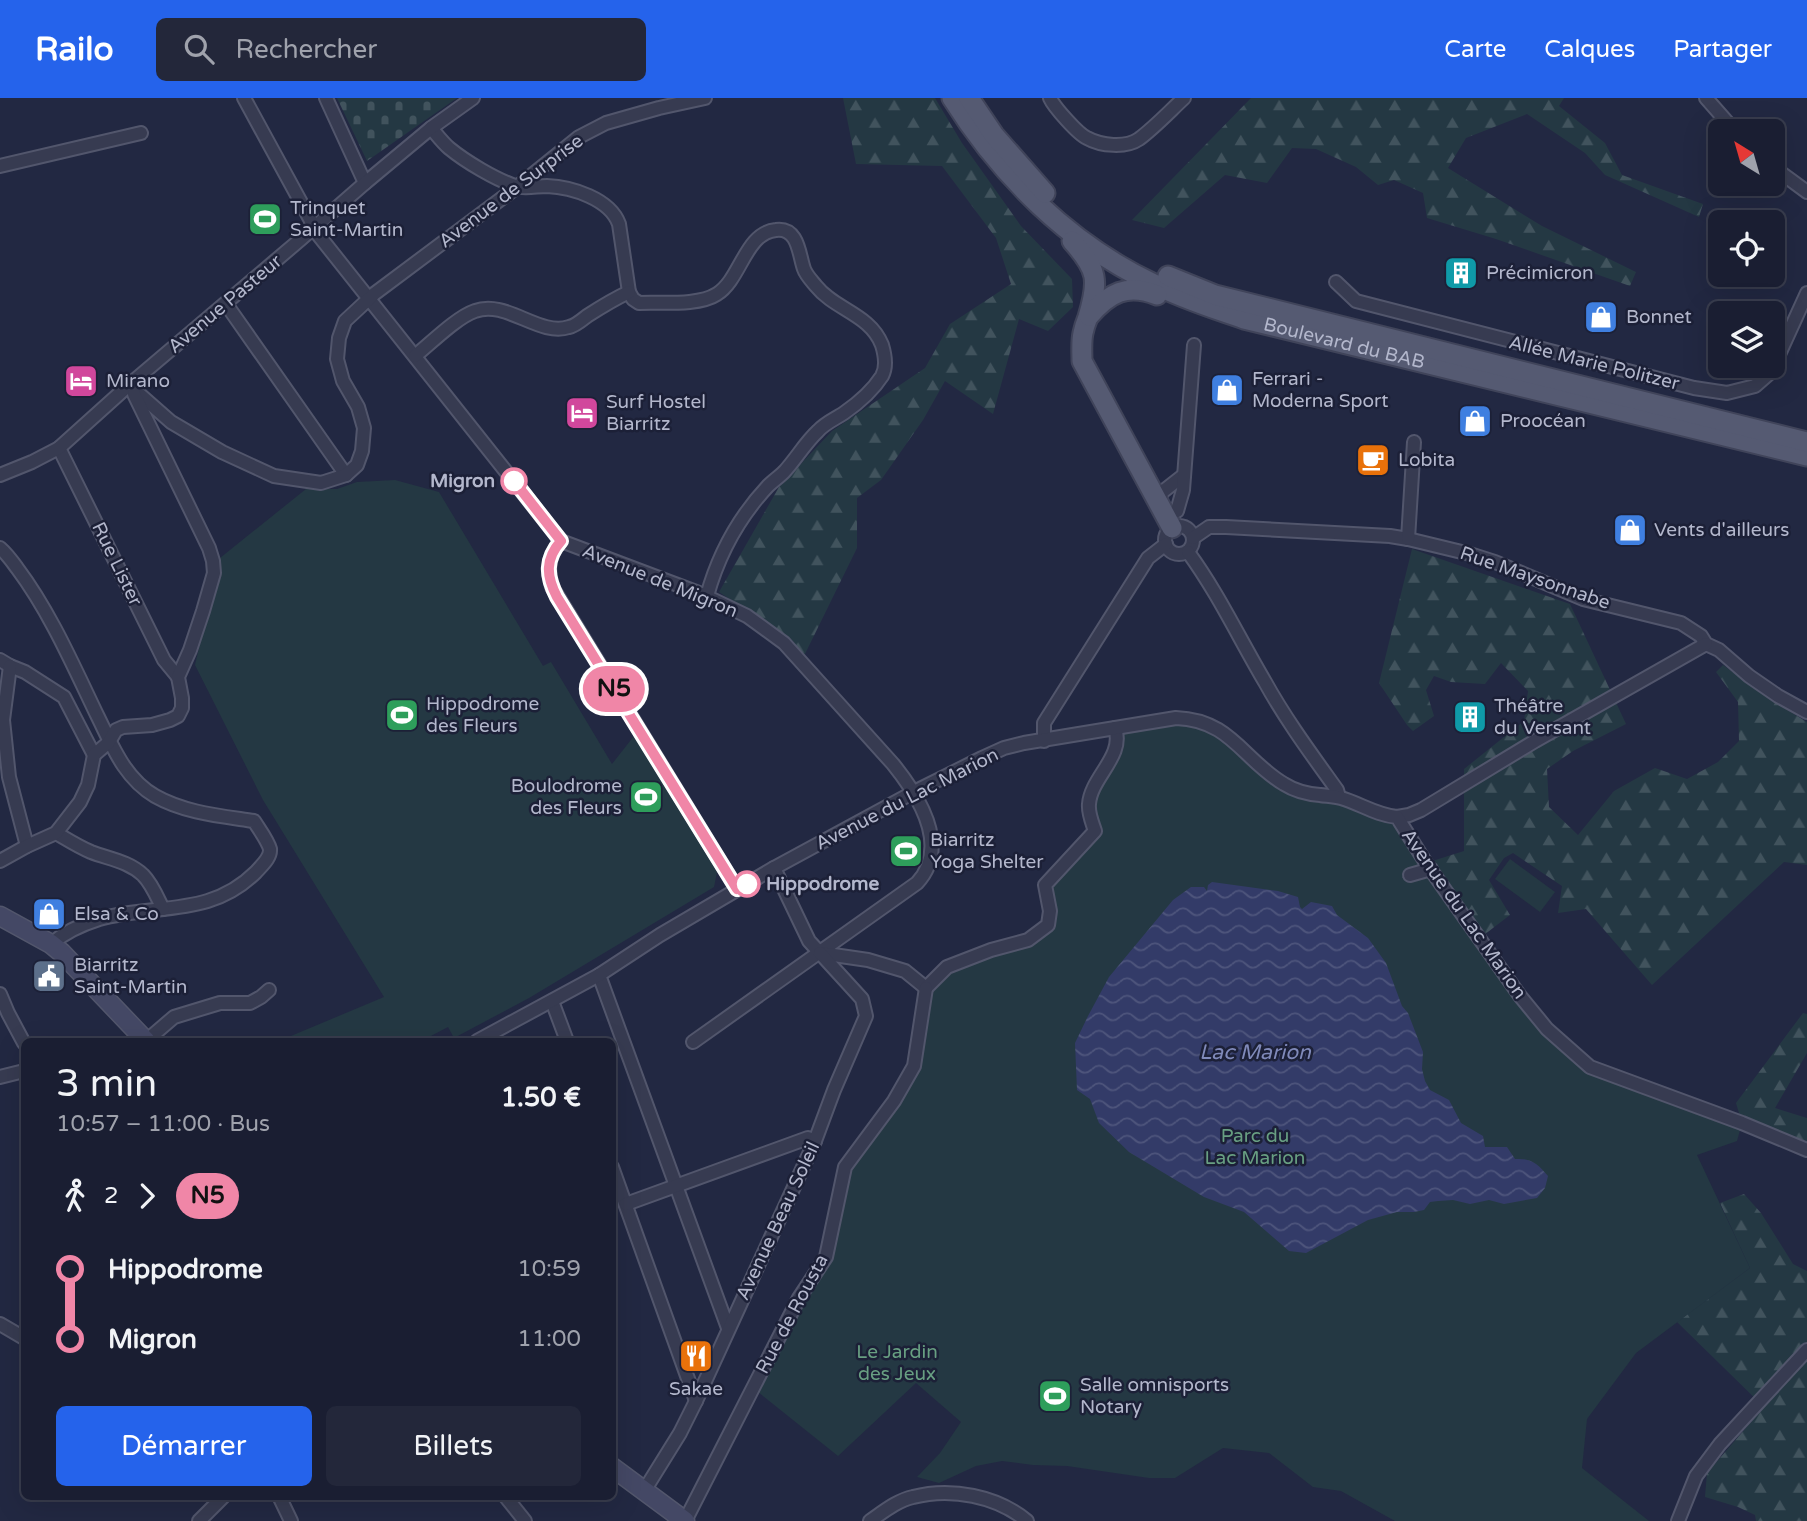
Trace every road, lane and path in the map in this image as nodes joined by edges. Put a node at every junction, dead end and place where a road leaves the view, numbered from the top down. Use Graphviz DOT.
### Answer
graph roads {
  1 [pos="244,98"];
  2 [pos="326,98"];
  3 [pos="473,98"];
  4 [pos="705,98"];
  5 [pos="952,98"];
  6 [pos="969,98"];
  7 [pos="1050,98"];
  8 [pos="1184,98"];
  9 [pos="1706,98"];
  10 [pos="657,103"];
  11 [pos="1724,119"];
  12 [pos="431,128"];
  13 [pos="141,133"];
  14 [pos="0,166"];
  15 [pos="1785,176"];
  16 [pos="365,183"];
  17 [pos="517,187"];
  18 [pos="1807,192"];
  19 [pos="314,228"];
  20 [pos="1065,228"];
  21 [pos="1336,282"];
  22 [pos="629,292"];
  23 [pos="1807,293"];
  24 [pos="369,298"];
  25 [pos="226,304"];
  26 [pos="1088,316"];
  27 [pos="1244,318"];
  28 [pos="1194,345"];
  29 [pos="415,356"];
  30 [pos="129,385"];
  31 [pos="1414,442"];
  32 [pos="1807,442"];
  33 [pos="59,448"];
  34 [pos="1807,456"];
  35 [pos="346,474"];
  36 [pos="0,475"];
  37 [pos="1184,475"];
  38 [pos="1170,516"];
  39 [pos="1408,539"];
  40 [pos="561,541"];
  41 [pos="0,548"];
  42 [pos="1188,552"];
  43 [pos="707,596"];
  44 [pos="1706,644"];
  45 [pos="5,663"];
  46 [pos="178,677"];
  47 [pos="84,688"];
  48 [pos="64,697"];
  49 [pos="1807,712"];
  50 [pos="1115,728"];
  51 [pos="109,741"];
  52 [pos="1044,741"];
  53 [pos="94,755"];
  54 [pos="915,792"];
  55 [pos="1339,797"];
  56 [pos="1397,817"];
  57 [pos="57,833"];
  58 [pos="27,846"];
  59 [pos="0,861"];
  60 [pos="774,868"];
  61 [pos="1431,869"];
  62 [pos="1410,875"];
  63 [pos="737,889"];
  64 [pos="163,909"];
  65 [pos="0,916"];
  66 [pos="51,944"];
  67 [pos="820,953"];
  68 [pos="599,975"];
  69 [pos="926,988"];
  70 [pos="269,990"];
  71 [pos="0,994"];
  72 [pos="552,1001"];
  73 [pos="21,1038"];
  74 [pos="143,1038"];
  75 [pos="150,1038"];
  76 [pos="483,1038"];
  77 [pos="566,1038"];
  78 [pos="694,1042"];
  79 [pos="21,1071"];
  80 [pos="0,1077"];
  81 [pos="815,1141"];
  82 [pos="1807,1150"];
  83 [pos="616,1178"];
  84 [pos="675,1187"];
  85 [pos="626,1204"];
  86 [pos="0,1324"];
  87 [pos="728,1328"];
  88 [pos="21,1336"];
  89 [pos="1807,1350"];
  90 [pos="696,1401"];
  91 [pos="616,1470"];
  92 [pos="644,1491"];
  93 [pos="220,1500"];
  94 [pos="281,1500"];
  95 [pos="508,1500"];
  96 [pos="199,1521"];
  97 [pos="291,1521"];
  98 [pos="525,1521"];
  99 [pos="685,1521"];
  100 [pos="870,1521"];
  101 [pos="1027,1521"];
  102 [pos="1678,1521"];
  1 -- 19 [label="street, Avenue de Migron"];
  2 -- 16 [label="street"];
  3 -- 12 [label="street, Avenue Pasteur"];
  4 -- 10 [label="street, Avenue de Surprise"];
  5 -- 20 [label="main road, Boulevard du BAB"];
  6 -- 32 [label="main road, Boulevard du BAB"];
  7 -- 8 [label="street"];
  9 -- 11 [label="street"];
  10 -- 17 [label="street, Avenue de Surprise"];
  12 -- 16 [label="street, Avenue Pasteur"];
  12 -- 17 [label="street"];
  13 -- 14 [label="street"];
  15 -- 18 [label="street"];
  16 -- 19 [label="street, Avenue Pasteur"];
  17 -- 22 [label="street"];
  17 -- 24 [label="street, Avenue de Surprise"];
  19 -- 24 [label="street, Avenue de Migron"];
  19 -- 25 [label="street, Avenue Pasteur"];
  20 -- 26 [label="main road"];
  20 -- 27 [label="main road, Boulevard du BAB"];
  21 -- 23 [label="street, Allée Marie Politzer"];
  22 -- 29 [label="street"];
  22 -- 43 [label="street"];
  24 -- 29 [label="street, Avenue de Migron"];
  24 -- 35 [label="street, Avenue de Surprise"];
  25 -- 30 [label="street, Avenue Pasteur"];
  25 -- 35 [label="street"];
  26 -- 27 [label="main road"];
  26 -- 38 [label="main road"];
  27 -- 34 [label="main road, Boulevard du BAB"];
  28 -- 37 [label="street"];
  29 -- 40 [label="street, Avenue de Migron"];
  30 -- 33 [label="street, Avenue Pasteur"];
  30 -- 35 [label="street"];
  30 -- 46 [label="street"];
  31 -- 39 [label="street"];
  33 -- 36 [label="street, Avenue Pasteur"];
  33 -- 46 [label="street, Rue Lister"];
  37 -- 38 [label="street"];
  37 -- 38 [label="street"];
  38 -- 39 [label="street, Rue Maysonnabe"];
  38 -- 42 [label="street"];
  38 -- 42 [label="street"];
  38 -- 52 [label="street"];
  39 -- 44 [label="street, Rue Maysonnabe"];
  40 -- 43 [label="street, Avenue de Migron"];
  40 -- 63 [label="street"];
  41 -- 47 [label="street"];
  42 -- 55 [label="street"];
  43 -- 54 [label="street, Avenue de Migron"];
  44 -- 49 [label="street, Rue Maysonnabe"];
  44 -- 56 [label="street"];
  45 -- 48 [label="street"];
  45 -- 58 [label="street"];
  46 -- 51 [label="street"];
  47 -- 48 [label="street"];
  47 -- 51 [label="street"];
  48 -- 53 [label="street"];
  50 -- 52 [label="street, Avenue du Lac Marion"];
  50 -- 55 [label="street, Avenue du Lac Marion"];
  50 -- 69 [label="street"];
  51 -- 53 [label="street"];
  51 -- 64 [label="street"];
  52 -- 54 [label="street, Avenue du Lac Marion"];
  53 -- 57 [label="street"];
  54 -- 60 [label="street, Avenue du Lac Marion"];
  54 -- 67 [label="street, Avenue de Migron"];
  55 -- 56 [label="street, Avenue du Lac Marion"];
  56 -- 61 [label="street, Avenue du Lac Marion"];
  57 -- 58 [label="street"];
  57 -- 64 [label="street"];
  58 -- 59 [label="street"];
  60 -- 63 [label="street, Avenue du Lac Marion"];
  60 -- 67 [label="street, Avenue Beau Soleil"];
  61 -- 62 [label="street"];
  61 -- 82 [label="street, Avenue du Lac Marion"];
  63 -- 68 [label="street, Avenue du Lac Marion"];
  64 -- 66 [label="street"];
  65 -- 66 [label="street"];
  66 -- 74 [label="street"];
  67 -- 69 [label="street"];
  67 -- 78 [label="street, Avenue de Migron"];
  67 -- 81 [label="street, Avenue Beau Soleil"];
  68 -- 72 [label="street, Avenue du Lac Marion"];
  68 -- 84 [label="street"];
  69 -- 99 [label="street, Rue de Rousta"];
  70 -- 75 [label="street"];
  71 -- 73 [label="street"];
  72 -- 76 [label="street, Avenue du Lac Marion"];
  72 -- 77 [label="street"];
  79 -- 80 [label="street"];
  81 -- 84 [label="street"];
  81 -- 87 [label="street, Avenue Beau Soleil"];
  83 -- 85 [label="street"];
  84 -- 85 [label="street"];
  84 -- 87 [label="street"];
  85 -- 90 [label="street"];
  86 -- 88 [label="street"];
  87 -- 90 [label="street, Avenue Beau Soleil"];
  89 -- 102 [label="street"];
  90 -- 92 [label="street, Avenue Beau Soleil"];
  91 -- 92 [label="street"];
  92 -- 99 [label="street"];
  93 -- 96 [label="street"];
  94 -- 97 [label="street"];
  95 -- 98 [label="street"];
  100 -- 101 [label="street"];
}
